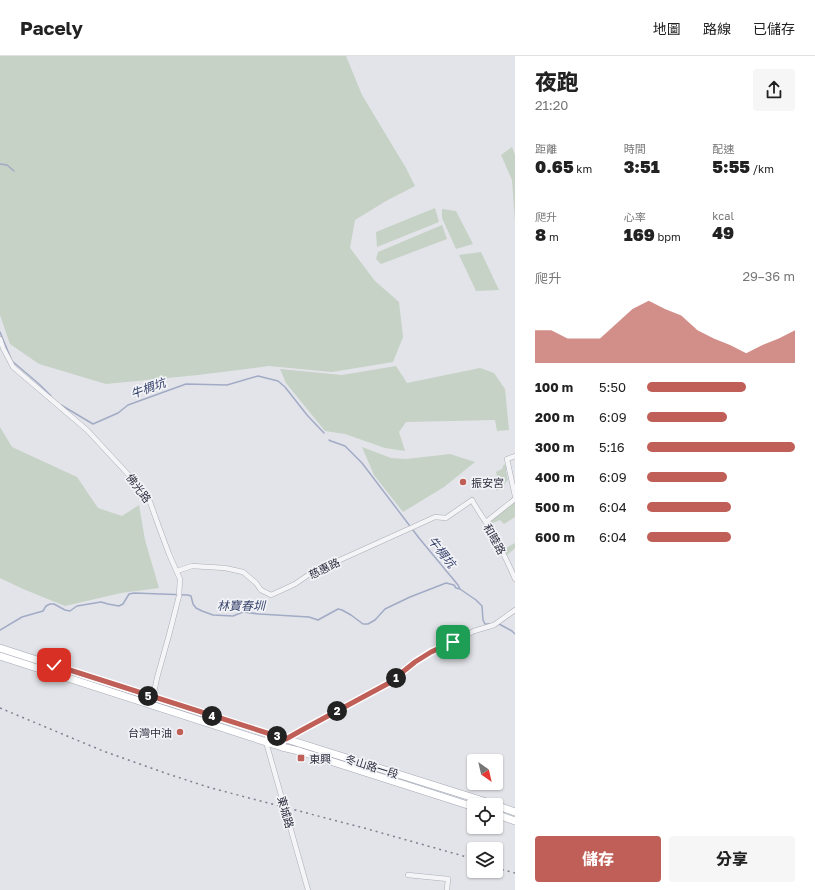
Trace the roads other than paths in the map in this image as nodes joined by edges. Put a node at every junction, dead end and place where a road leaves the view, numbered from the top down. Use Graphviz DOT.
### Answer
graph roads {
  1 [pos="0,339"];
  2 [pos="515,456"];
  3 [pos="515,496"];
  4 [pos="515,499"];
  5 [pos="472,500"];
  6 [pos="486,522"];
  7 [pos="177,572"];
  8 [pos="515,579"];
  9 [pos="515,610"];
  10 [pos="0,648"];
  11 [pos="0,656"];
  12 [pos="151,701"];
  13 [pos="268,734"];
  14 [pos="286,739"];
  15 [pos="266,742"];
  16 [pos="282,747"];
  17 [pos="473,798"];
  18 [pos="467,805"];
  19 [pos="503,808"];
  20 [pos="515,812"];
  21 [pos="503,817"];
  22 [pos="515,821"];
  23 [pos="408,876"];
  24 [pos="308,890"];
  25 [pos="447,890"];
  1 -- 7 [label="street, 佛光路"];
  2 -- 3 [label="street"];
  4 -- 6 [label="street"];
  5 -- 6 [label="street, 和睦路"];
  5 -- 7 [label="street, 慈惠路"];
  6 -- 8 [label="street, 和睦路"];
  7 -- 12 [label="street, 佛光路"];
  9 -- 14 [label="street"];
  10 -- 12 [label="main road, 冬山路一段"];
  11 -- 12 [label="main road, 冬山路一段"];
  12 -- 13 [label="main road, 冬山路一段"];
  12 -- 15 [label="main road, 冬山路一段"];
  13 -- 14 [label="main road, 冬山路一段"];
  13 -- 15 [label="street, 東城路"];
  14 -- 16 [label="street"];
  14 -- 17 [label="main road, 冬山路一段"];
  15 -- 16 [label="main road, 冬山路一段"];
  15 -- 24 [label="street, 東城路"];
  16 -- 18 [label="main road, 冬山路一段"];
  19 -- 20 [label="main road, 冬山路一段"];
  21 -- 22 [label="main road"];
  23 -- 25 [label="street"];
}
